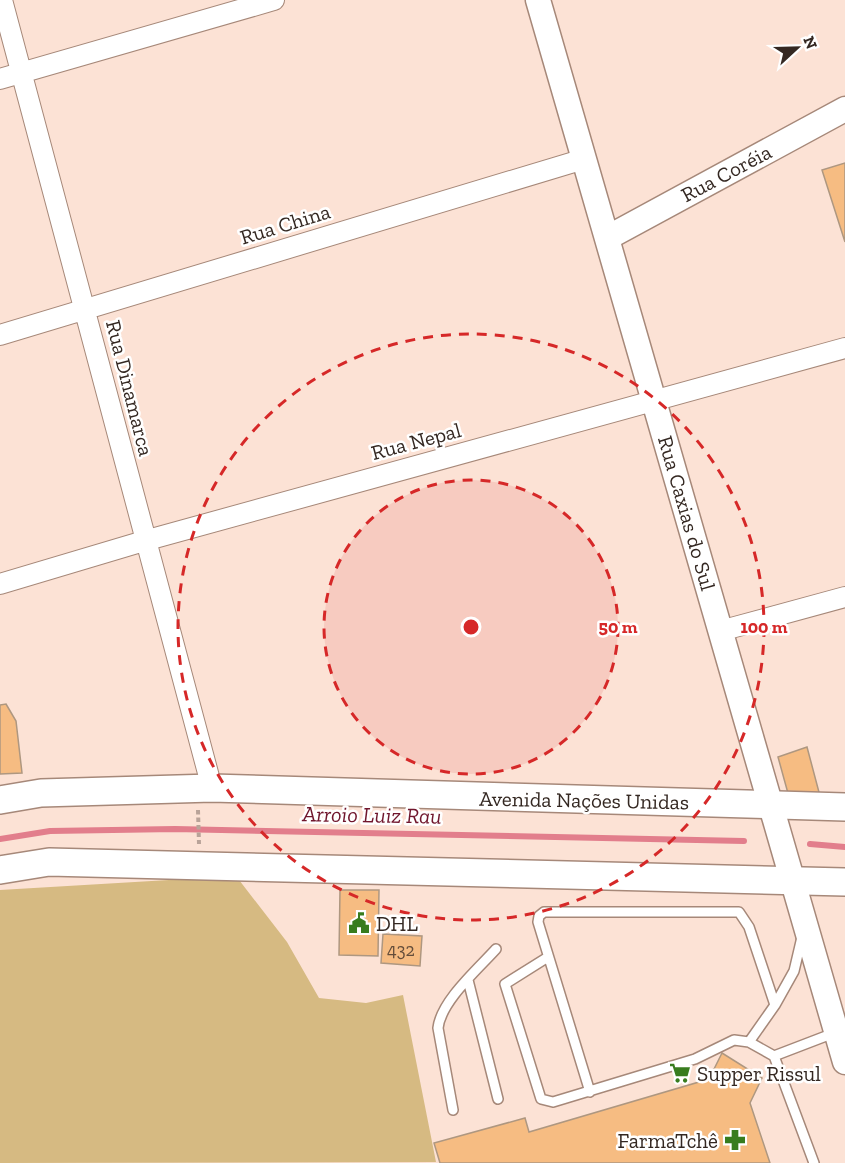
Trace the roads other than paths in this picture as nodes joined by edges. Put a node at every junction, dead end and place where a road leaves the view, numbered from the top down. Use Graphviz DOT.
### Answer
graph roads {
  1 [pos="2,0"];
  2 [pos="274,0"];
  3 [pos="538,0"];
  4 [pos="23,72"];
  5 [pos="0,79"];
  6 [pos="845,109"];
  7 [pos="584,159"];
  8 [pos="607,238"];
  9 [pos="85,309"];
  10 [pos="0,335"];
  11 [pos="845,348"];
  12 [pos="654,400"];
  13 [pos="144,541"];
  14 [pos="0,584"];
  15 [pos="845,597"];
  16 [pos="720,631"];
  17 [pos="204,793"];
  18 [pos="0,800"];
  19 [pos="771,804"];
  20 [pos="845,807"];
  21 [pos="0,870"];
  22 [pos="793,881"];
  23 [pos="845,882"];
  24 [pos="801,911"];
  25 [pos="496,949"];
  26 [pos="548,957"];
  27 [pos="468,980"];
  28 [pos="775,1005"];
  29 [pos="837,1033"];
  30 [pos="749,1042"];
  31 [pos="774,1056"];
  32 [pos="845,1062"];
  33 [pos="590,1092"];
  34 [pos="498,1100"];
  35 [pos="453,1110"];
  36 [pos="814,1163"];
  1 -- 4 [label="street, Rua Dinamarca"];
  2 -- 4 [label="street"];
  3 -- 7 [label="street, Rua Caxias do Sul"];
  4 -- 5 [label="street"];
  4 -- 9 [label="street, Rua Dinamarca"];
  6 -- 8 [label="street, Rua Coréia"];
  7 -- 8 [label="street, Rua Caxias do Sul"];
  7 -- 9 [label="street, Rua China"];
  8 -- 12 [label="street, Rua Caxias do Sul"];
  9 -- 10 [label="street, Rua China"];
  9 -- 13 [label="street, Rua Dinamarca"];
  11 -- 12 [label="street, Rua Nepal"];
  12 -- 13 [label="street, Rua Nepal"];
  12 -- 16 [label="street, Rua Caxias do Sul"];
  13 -- 14 [label="street, Rua Nepal"];
  13 -- 17 [label="street, Rua Dinamarca"];
  15 -- 16 [label="street"];
  16 -- 19 [label="street, Rua Caxias do Sul"];
  17 -- 18 [label="main road, Avenida Nações Unidas"];
  17 -- 19 [label="main road, Avenida Nações Unidas"];
  19 -- 20 [label="main road, Avenida Nações Unidas"];
  19 -- 22 [label="street, Rua Caxias do Sul"];
  21 -- 22 [label="main road"];
  22 -- 23 [label="main road"];
  22 -- 24 [label="street, Rua Caxias do Sul"];
  24 -- 28 [label="lane"];
  24 -- 29 [label="street, Rua Caxias do Sul"];
  25 -- 27 [label="lane"];
  26 -- 28 [label="lane"];
  26 -- 33 [label="lane"];
  26 -- 33 [label="lane"];
  27 -- 34 [label="lane"];
  27 -- 35 [label="lane"];
  28 -- 30 [label="lane"];
  29 -- 31 [label="lane"];
  29 -- 32 [label="street, Rua Caxias do Sul"];
  30 -- 31 [label="lane"];
  30 -- 33 [label="lane"];
  31 -- 36 [label="lane"];
}
